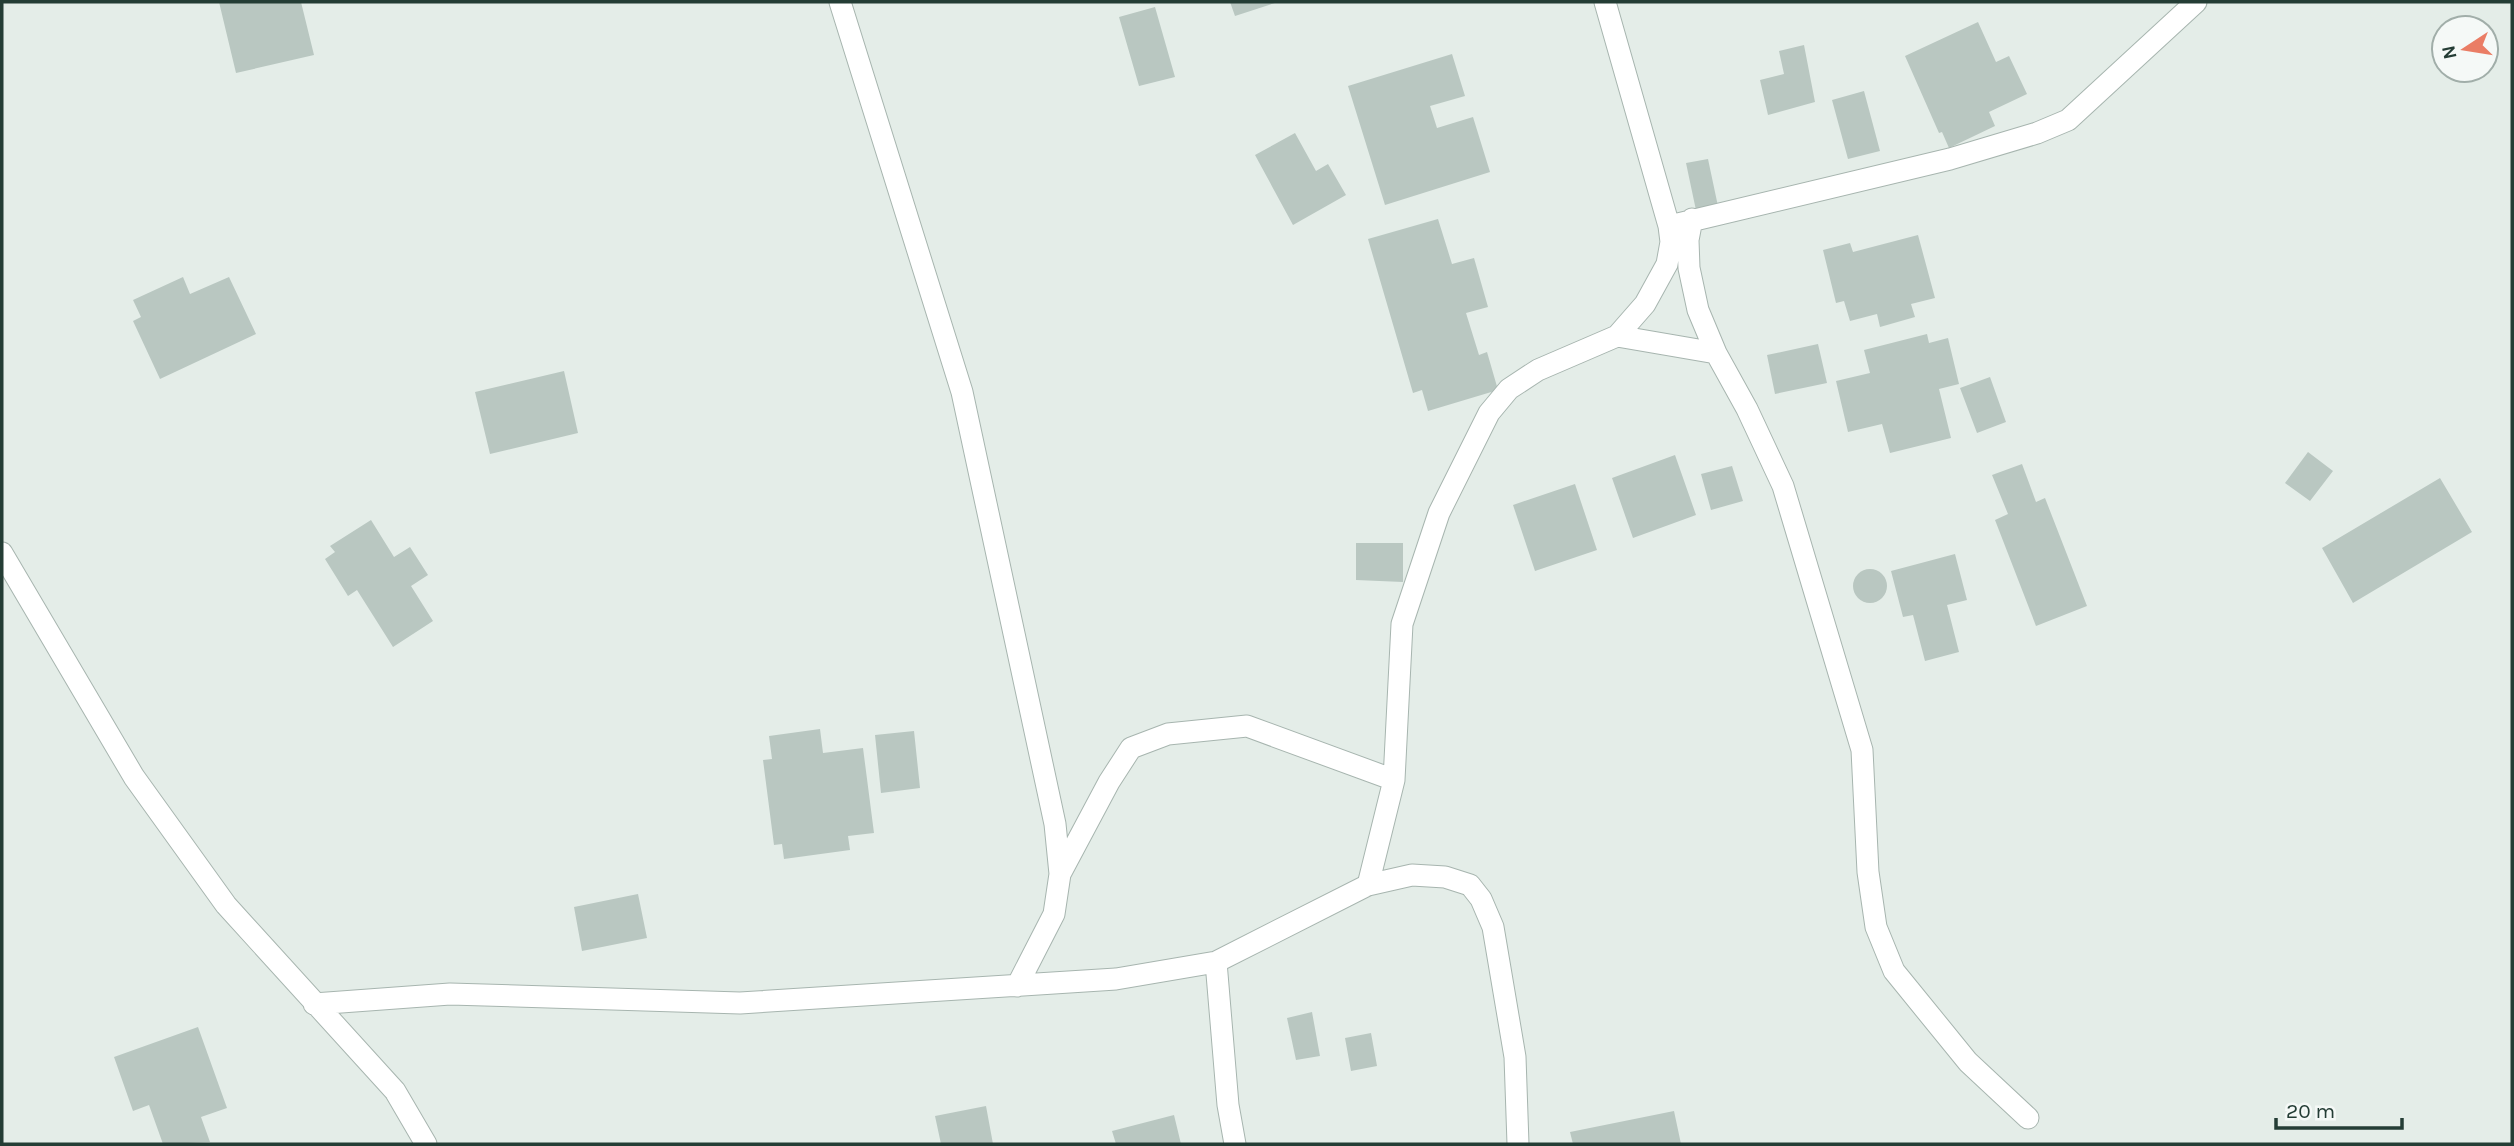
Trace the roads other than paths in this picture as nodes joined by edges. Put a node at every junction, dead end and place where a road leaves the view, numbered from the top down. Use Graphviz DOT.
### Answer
graph roads {
  1 [pos="840,2"];
  2 [pos="1605,2"];
  3 [pos="2196,2"];
  4 [pos="1692,219"];
  5 [pos="1670,226"];
  6 [pos="1617,337"];
  7 [pos="1716,353"];
  8 [pos="2,553"];
  9 [pos="1394,780"];
  10 [pos="1060,874"];
  11 [pos="1368,885"];
  12 [pos="1216,962"];
  13 [pos="1017,986"];
  14 [pos="314,1004"];
  15 [pos="2028,1118"];
  16 [pos="426,1144"];
  17 [pos="1235,1144"];
  18 [pos="1518,1144"];
  1 -- 10 [label="street"];
  2 -- 5 [label="street"];
  3 -- 4 [label="street"];
  4 -- 5 [label="street"];
  4 -- 7 [label="street"];
  5 -- 6 [label="street"];
  6 -- 7 [label="street"];
  6 -- 9 [label="street"];
  7 -- 15 [label="street"];
  8 -- 14 [label="street"];
  9 -- 10 [label="street"];
  9 -- 11 [label="street"];
  10 -- 13 [label="street"];
  11 -- 12 [label="street"];
  11 -- 18 [label="street"];
  12 -- 13 [label="street"];
  12 -- 17 [label="street"];
  13 -- 14 [label="street"];
  14 -- 16 [label="street"];
}
